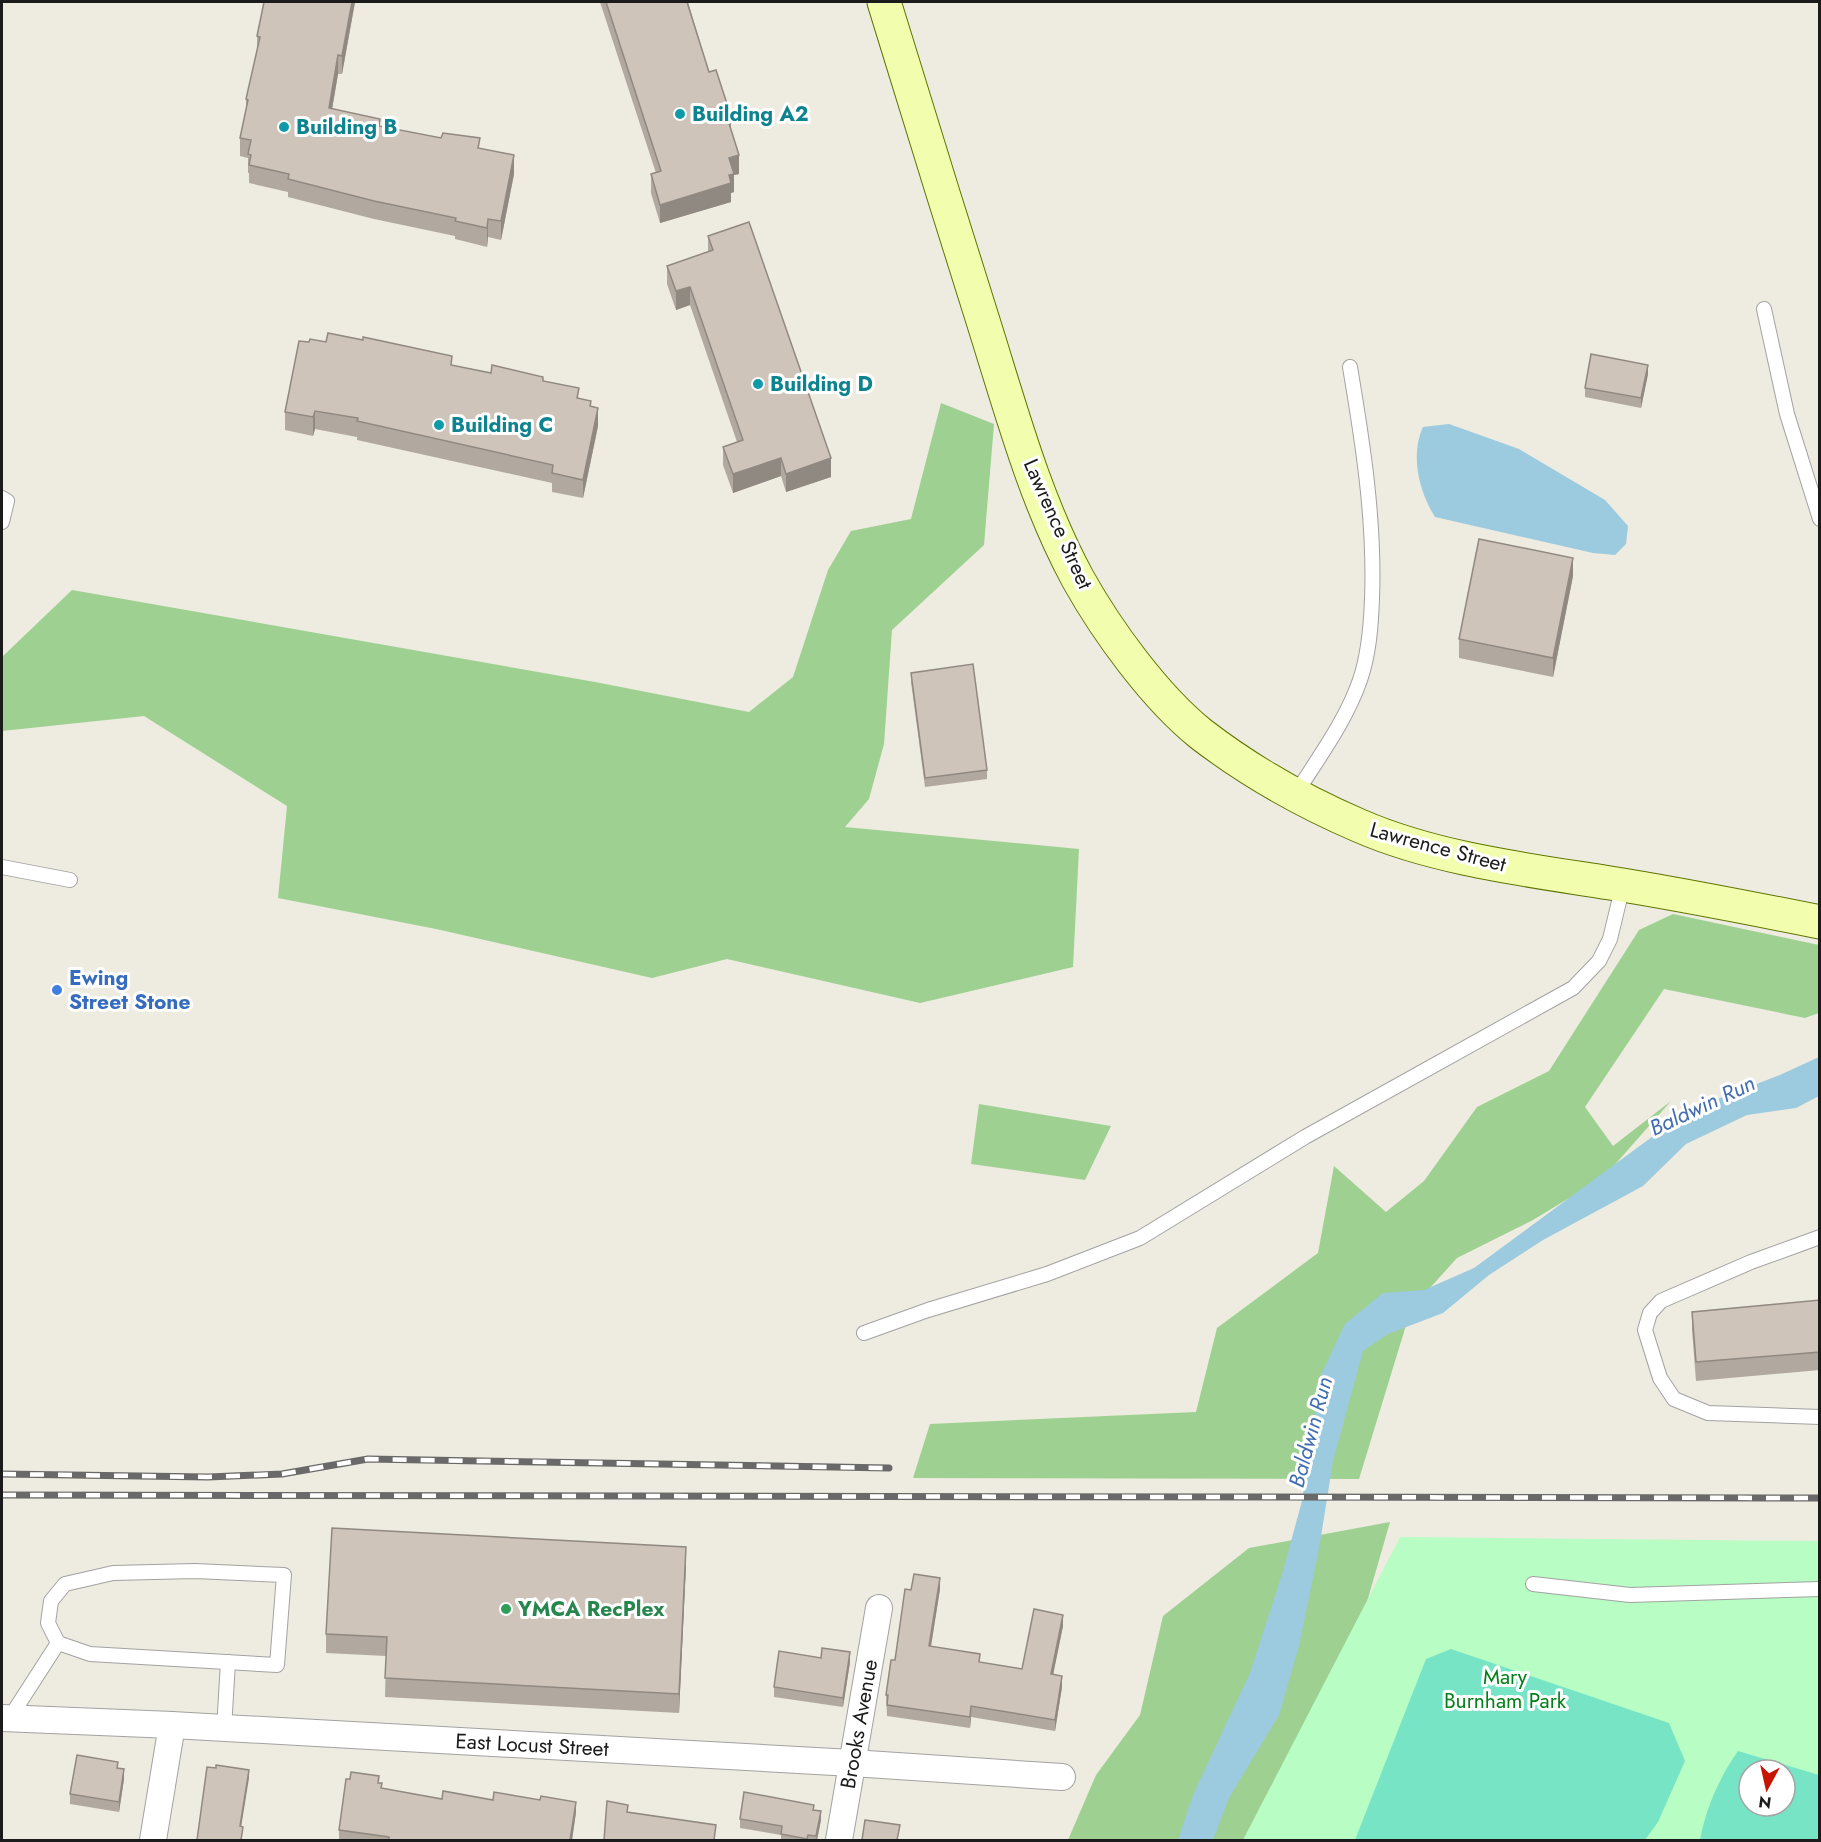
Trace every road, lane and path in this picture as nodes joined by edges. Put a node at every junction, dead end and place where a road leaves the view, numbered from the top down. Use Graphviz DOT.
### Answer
graph roads {
  1 [pos="884,2"];
  2 [pos="1764,309"];
  3 [pos="1350,367"];
  4 [pos="2,498"];
  5 [pos="1820,519"];
  6 [pos="2,522"];
  7 [pos="1295,795"];
  8 [pos="2,867"];
  9 [pos="70,880"];
  10 [pos="1623,885"];
  11 [pos="1820,922"];
  12 [pos="1820,1237"];
  13 [pos="864,1333"];
  14 [pos="1820,1417"];
  15 [pos="1533,1584"];
  16 [pos="1820,1588"];
  17 [pos="879,1608"];
  18 [pos="58,1643"];
  19 [pos="228,1662"];
  20 [pos="5,1718"];
  21 [pos="172,1725"];
  22 [pos="224,1728"];
  23 [pos="852,1762"];
  24 [pos="1062,1777"];
  25 [pos="153,1840"];
  26 [pos="839,1840"];
  1 -- 7 [label="street, Lawrence Street"];
  2 -- 5 [label="lane"];
  3 -- 7 [label="lane"];
  4 -- 6 [label="lane"];
  7 -- 10 [label="street, Lawrence Street"];
  8 -- 9 [label="lane"];
  10 -- 11 [label="street, Lawrence Street"];
  10 -- 13 [label="lane"];
  12 -- 14 [label="lane"];
  15 -- 16 [label="lane"];
  17 -- 23 [label="street, Brooks Avenue"];
  18 -- 19 [label="lane"];
  18 -- 19 [label="lane"];
  18 -- 20 [label="lane"];
  19 -- 22 [label="lane"];
  20 -- 21 [label="street, East Locust Street"];
  21 -- 22 [label="street, East Locust Street"];
  21 -- 25 [label="street"];
  22 -- 23 [label="street, East Locust Street"];
  23 -- 24 [label="street, East Locust Street"];
  23 -- 26 [label="street, Brooks Avenue"];
}
